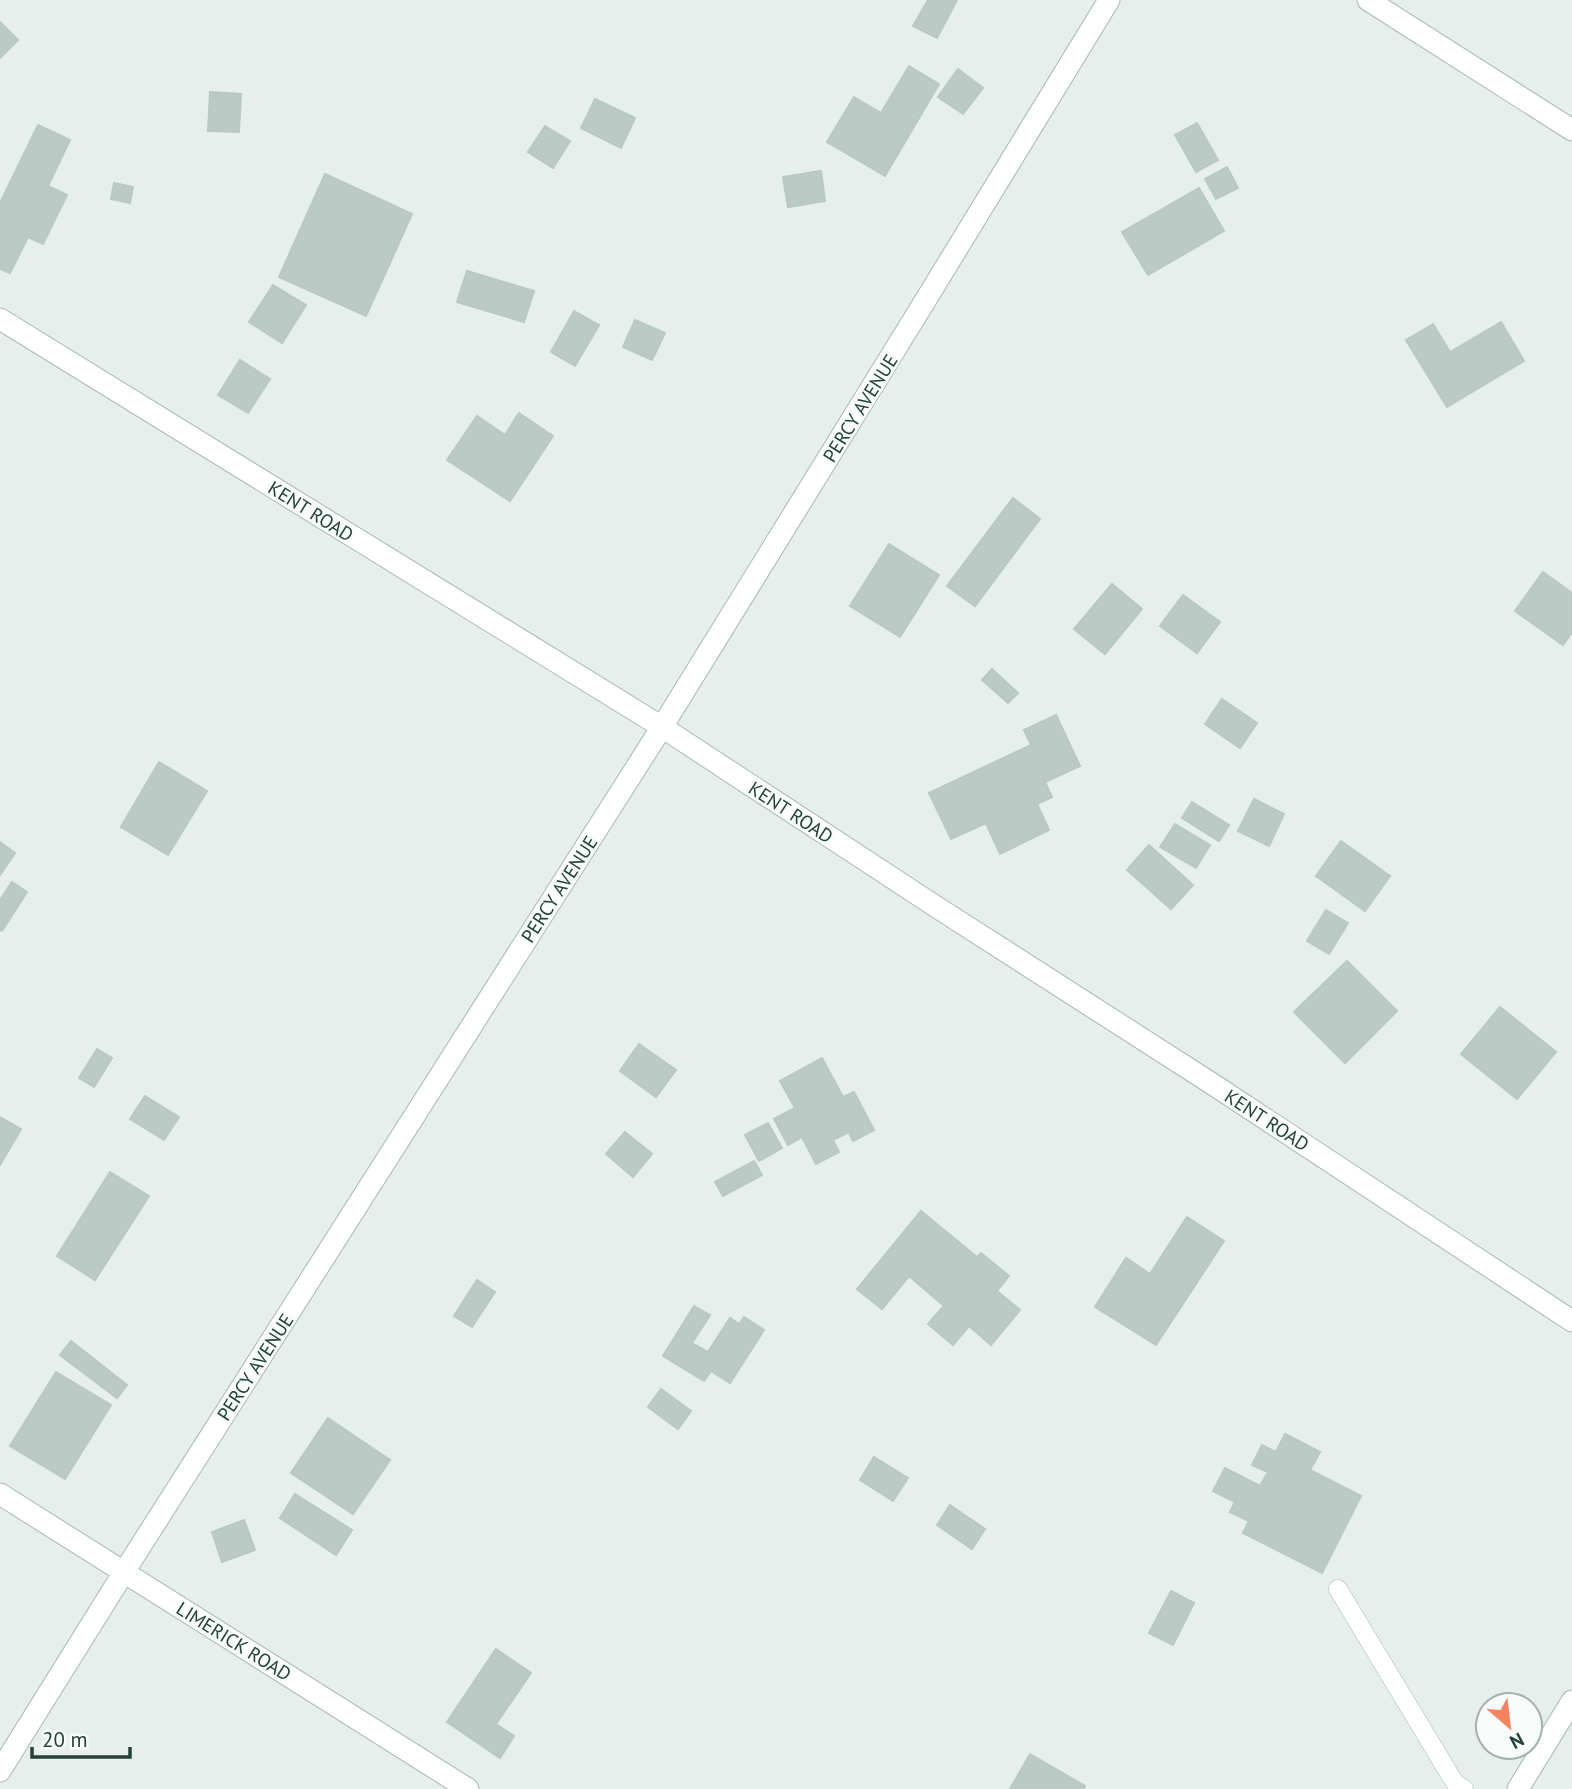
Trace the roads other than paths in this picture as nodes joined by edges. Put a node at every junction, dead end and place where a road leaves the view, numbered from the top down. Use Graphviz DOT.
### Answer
graph roads {
  1 [pos="1108,0"];
  2 [pos="1368,0"];
  3 [pos="1572,130"];
  4 [pos="0,319"];
  5 [pos="663,727"];
  6 [pos="1572,1321"];
  7 [pos="0,1494"];
  8 [pos="124,1572"];
  9 [pos="1338,1589"];
  10 [pos="1572,1701"];
  11 [pos="0,1771"];
  12 [pos="468,1789"];
  13 [pos="1465,1789"];
  14 [pos="1518,1789"];
  1 -- 5 [label="street, PERCY AVENUE"];
  2 -- 3 [label="street"];
  4 -- 5 [label="street, KENT ROAD"];
  5 -- 6 [label="street, KENT ROAD"];
  5 -- 8 [label="street, PERCY AVENUE"];
  7 -- 8 [label="street, LIMERICK ROAD"];
  8 -- 11 [label="street, PERCY AVENUE"];
  8 -- 12 [label="street, LIMERICK ROAD"];
  9 -- 13 [label="lane"];
  10 -- 14 [label="street"];
}
